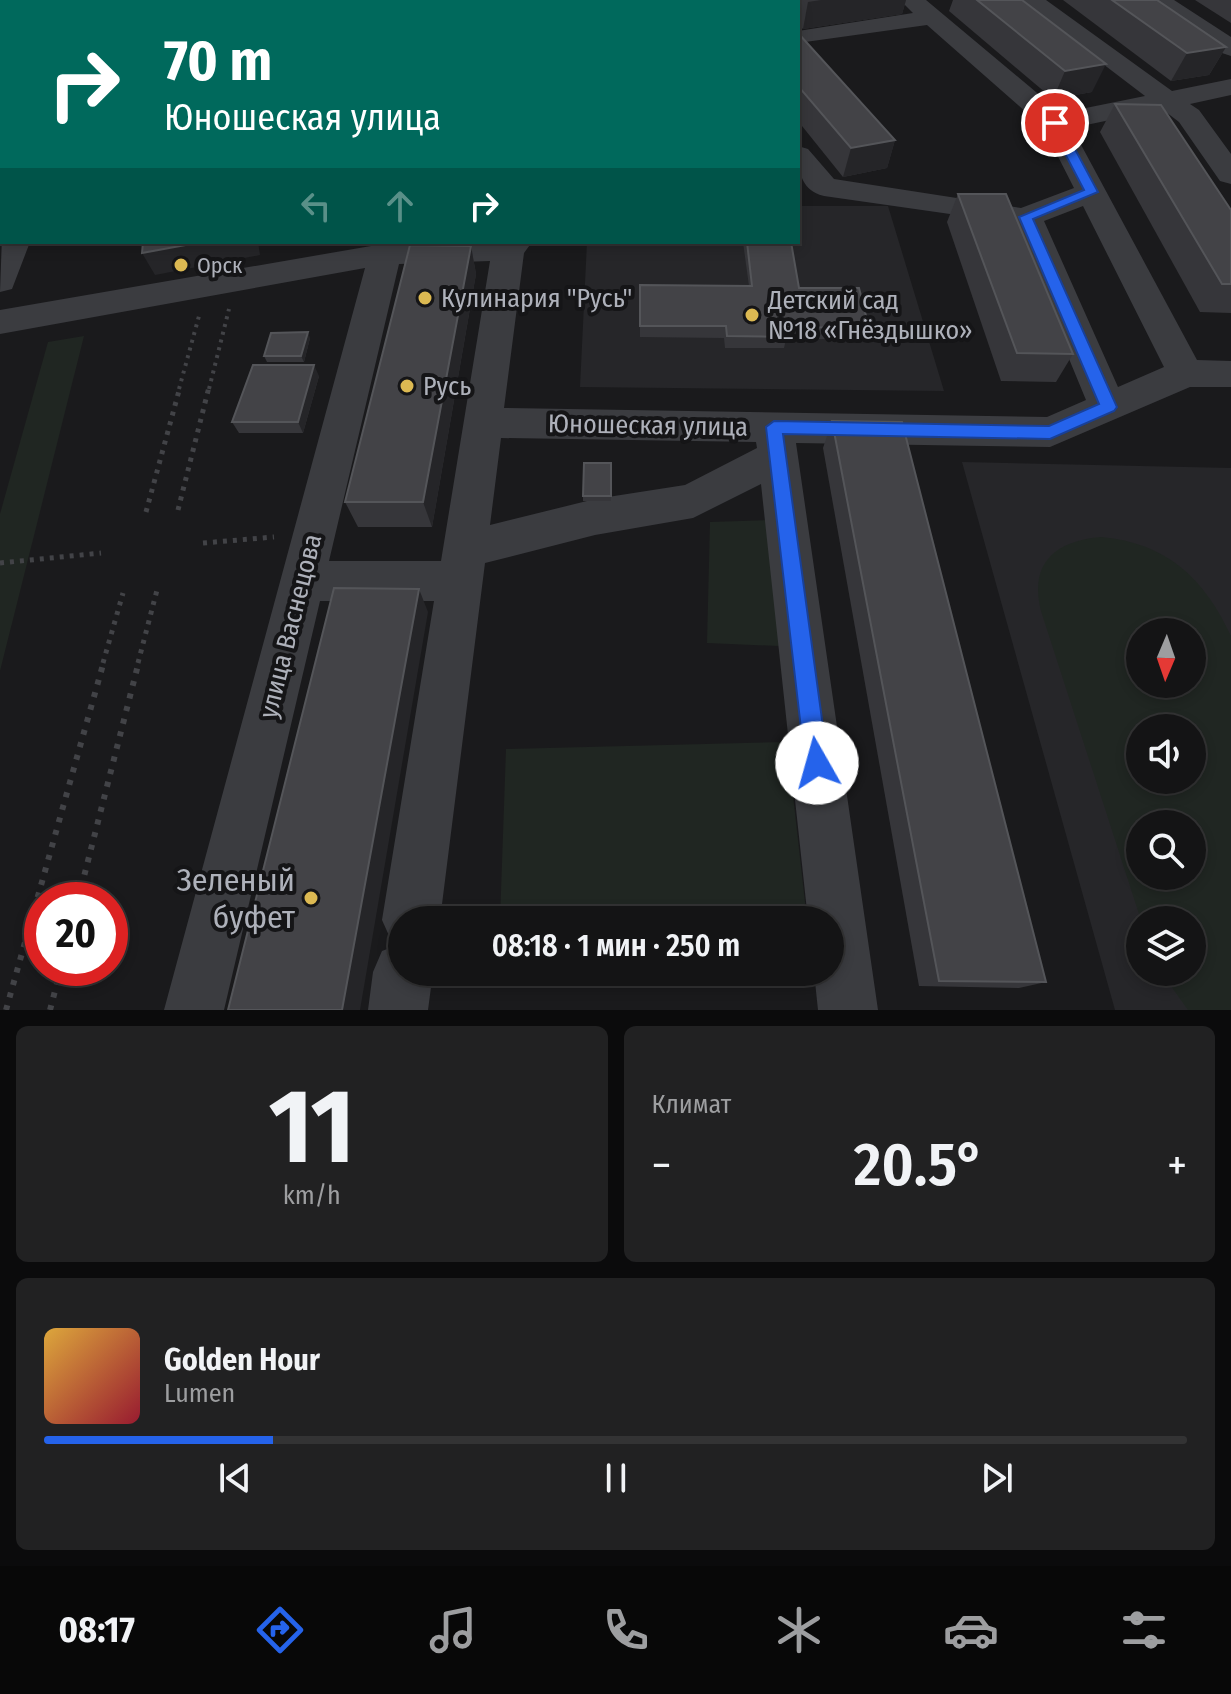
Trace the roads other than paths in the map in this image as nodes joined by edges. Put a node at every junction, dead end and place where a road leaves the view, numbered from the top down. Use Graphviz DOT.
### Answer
graph roads {
  1 [pos="1031,0"];
  2 [pos="1158,0"];
  3 [pos="922,9"];
  4 [pos="804,37"];
  5 [pos="1231,48"];
  6 [pos="1231,87"];
  7 [pos="1191,111"];
  8 [pos="1055,123"];
  9 [pos="800,160"];
  10 [pos="1231,175"];
  11 [pos="811,187"];
  12 [pos="1091,192"];
  13 [pos="1026,217"];
  14 [pos="13,244"];
  15 [pos="510,245"];
  16 [pos="387,248"];
  17 [pos="0,281"];
  18 [pos="0,322"];
  19 [pos="1186,373"];
  20 [pos="1231,374"];
  21 [pos="1108,407"];
  22 [pos="484,423"];
  23 [pos="776,441"];
  24 [pos="463,566"];
  25 [pos="300,581"];
  26 [pos="413,906"];
  27 [pos="401,986"];
  28 [pos="194,1010"];
  29 [pos="398,1010"];
  30 [pos="848,1010"];
  1 -- 7 [label="street"];
  2 -- 5 [label="street"];
  3 -- 4 [label="street"];
  3 -- 8 [label="street"];
  6 -- 7 [label="street"];
  7 -- 8 [label="street"];
  7 -- 10 [label="street"];
  8 -- 12 [label="street"];
  9 -- 11 [label="street"];
  11 -- 13 [label="street"];
  12 -- 13 [label="street"];
  12 -- 19 [label="street"];
  13 -- 21 [label="street"];
  14 -- 17 [label="street"];
  15 -- 16 [label="street"];
  15 -- 22 [label="street"];
  16 -- 18 [label="street"];
  16 -- 25 [label="street, улица Васнецова"];
  19 -- 20 [label="street, Юношеская улица"];
  19 -- 21 [label="street, Юношеская улица"];
  21 -- 23 [label="street, Юношеская улица"];
  22 -- 23 [label="street, Юношеская улица"];
  22 -- 24 [label="street"];
  23 -- 24 [label="street"];
  23 -- 30 [label="street"];
  24 -- 25 [label="street"];
  24 -- 26 [label="street"];
  25 -- 28 [label="street, улица Васнецова"];
  27 -- 29 [label="street"];
}
